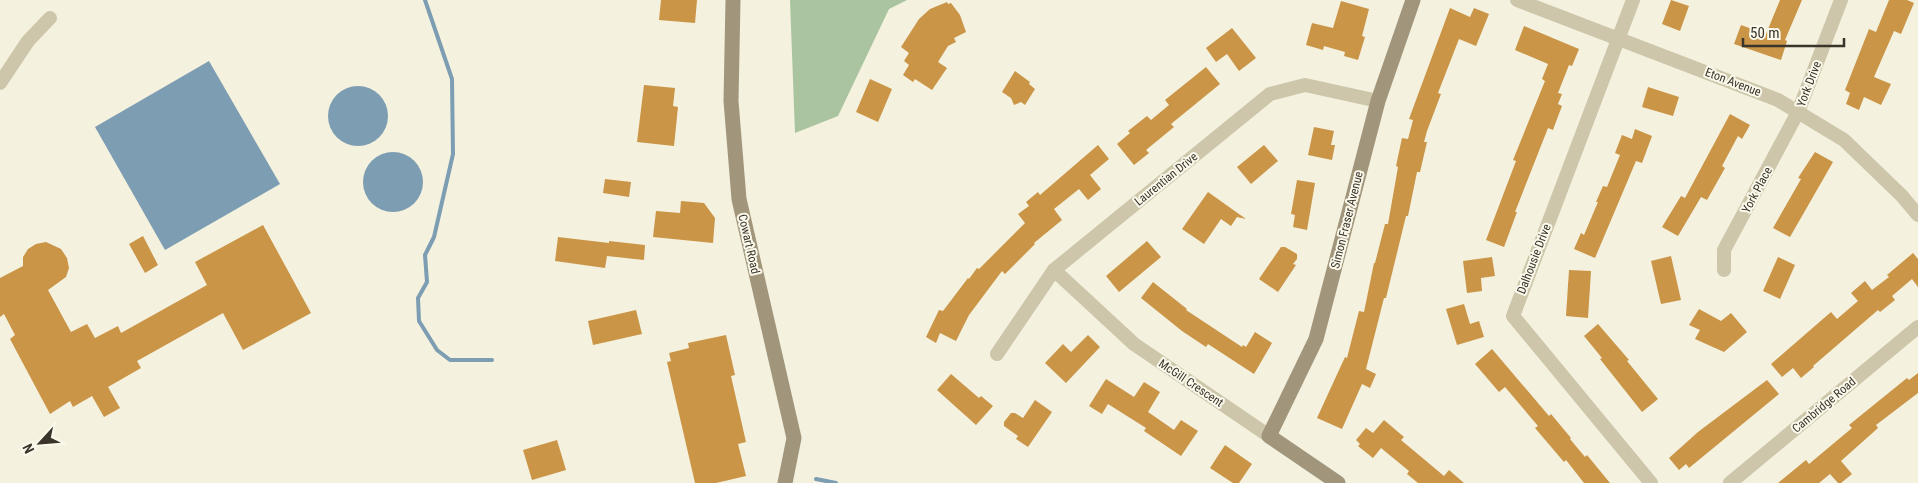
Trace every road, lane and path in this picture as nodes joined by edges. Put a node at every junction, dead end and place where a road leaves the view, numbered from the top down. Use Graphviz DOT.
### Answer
graph roads {
  1 [pos="733,0"];
  2 [pos="1413,0"];
  3 [pos="1517,0"];
  4 [pos="1633,0"];
  5 [pos="1841,0"];
  6 [pos="50,18"];
  7 [pos="1618,39"];
  8 [pos="0,83"];
  9 [pos="1378,101"];
  10 [pos="1798,112"];
  11 [pos="1918,215"];
  12 [pos="1054,270"];
  13 [pos="1724,270"];
  14 [pos="1918,327"];
  15 [pos="997,354"];
  16 [pos="1269,436"];
  17 [pos="785,483"];
  18 [pos="1338,483"];
  19 [pos="1652,483"];
  20 [pos="1730,483"];
  1 -- 17 [label="street, Cowart Road"];
  2 -- 9 [label="street, Simon Fraser Avenue"];
  3 -- 7 [label="street, Eton Avenue"];
  4 -- 7 [label="street, Dalhousie Drive"];
  5 -- 10 [label="street, York Drive"];
  6 -- 8 [label="street"];
  7 -- 10 [label="street, Eton Avenue"];
  7 -- 19 [label="street, Dalhousie Drive"];
  9 -- 12 [label="street, Laurentian Drive"];
  9 -- 16 [label="street, Simon Fraser Avenue"];
  10 -- 11 [label="street, Eton Avenue"];
  10 -- 13 [label="street, York Place"];
  12 -- 15 [label="street, Laurentian Drive"];
  12 -- 16 [label="street, McGill Crescent"];
  14 -- 20 [label="street, Cambridge Road"];
  16 -- 18 [label="street, McGill Crescent"];
}
